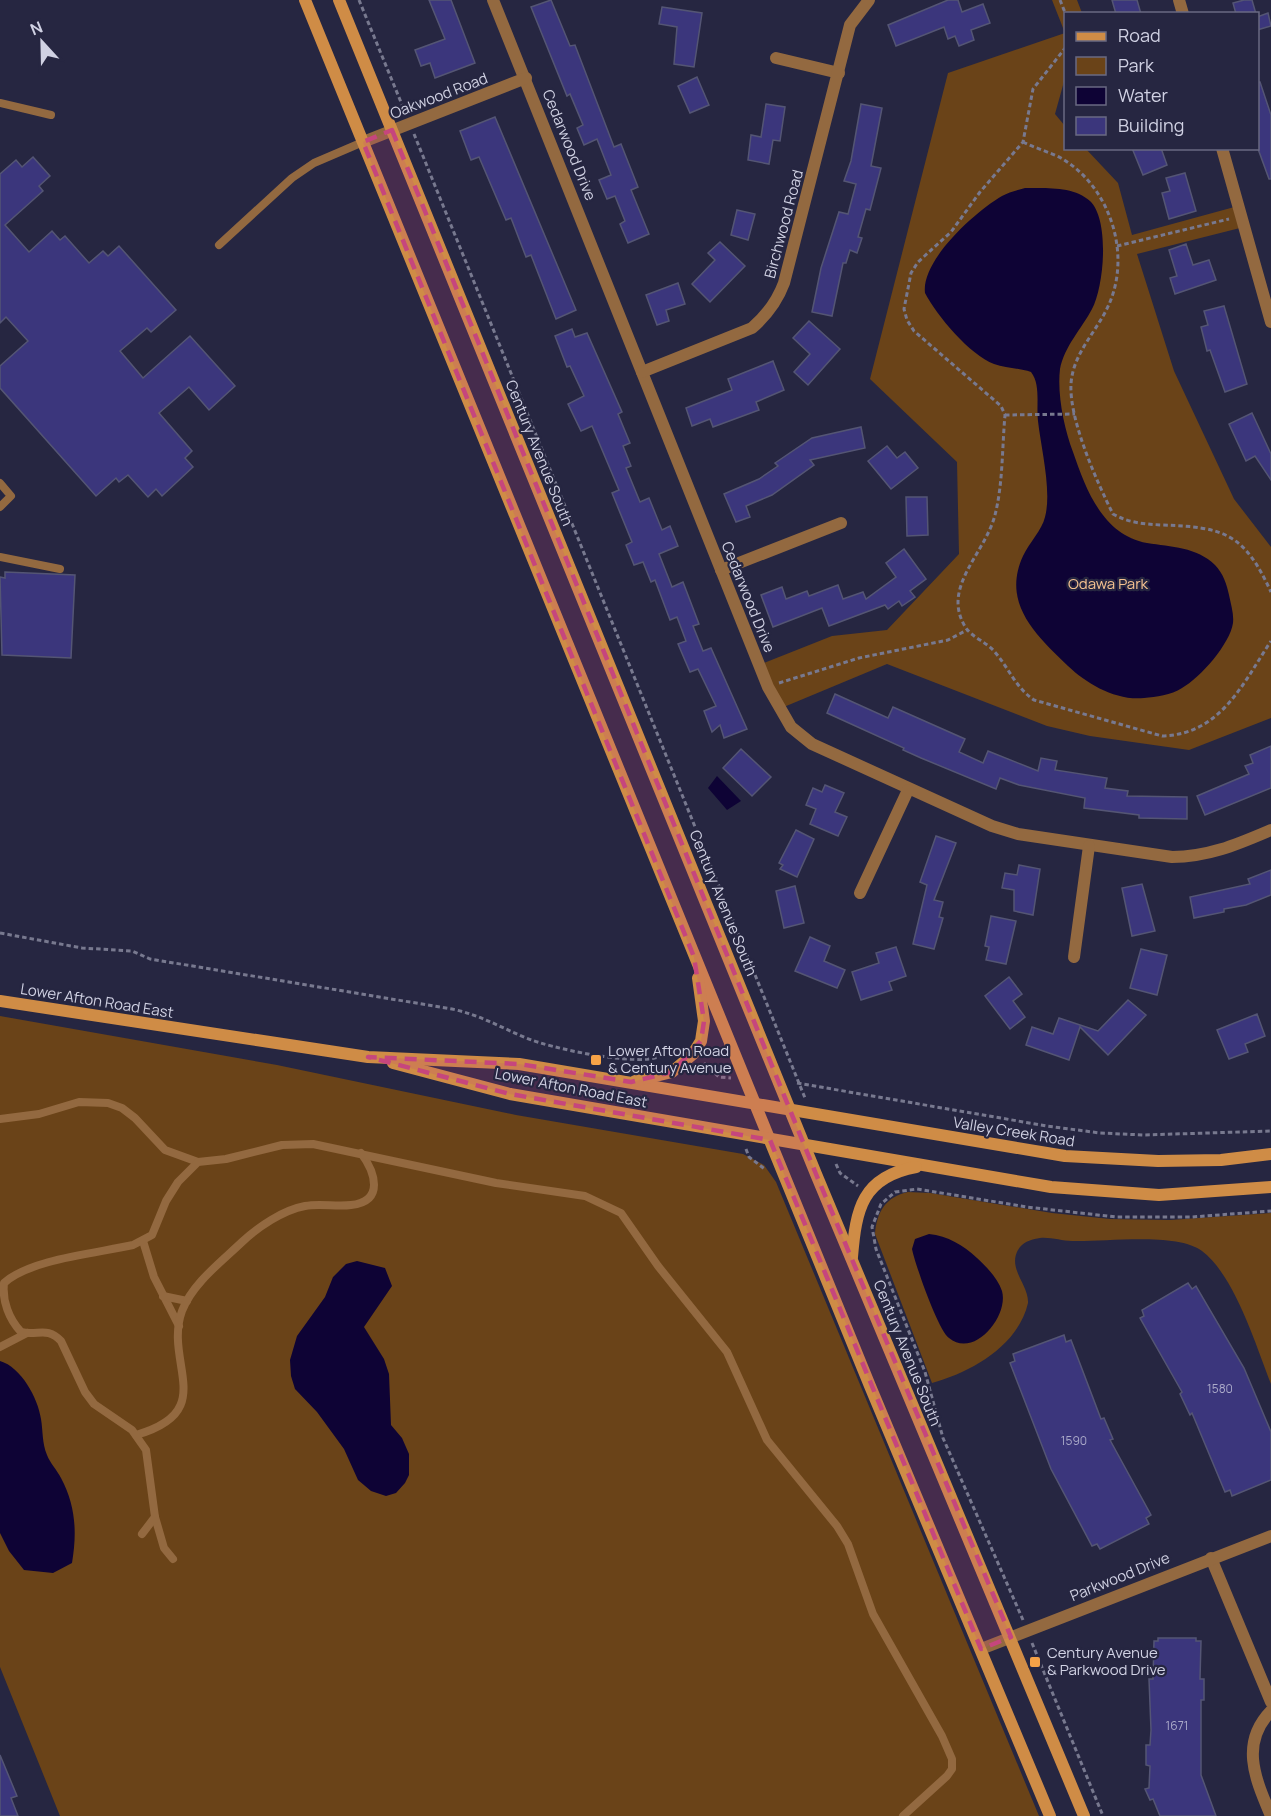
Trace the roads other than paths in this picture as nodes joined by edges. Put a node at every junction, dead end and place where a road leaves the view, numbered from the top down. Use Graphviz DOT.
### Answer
graph roads {
  1 [pos="305,0"];
  2 [pos="339,0"];
  3 [pos="493,0"];
  4 [pos="868,0"];
  5 [pos="776,58"];
  6 [pos="838,73"];
  7 [pos="526,78"];
  8 [pos="0,103"];
  9 [pos="51,115"];
  10 [pos="392,130"];
  11 [pos="363,142"];
  12 [pos="1223,150"];
  13 [pos="219,245"];
  14 [pos="1266,282"];
  15 [pos="1271,322"];
  16 [pos="642,372"];
  17 [pos="0,483"];
  18 [pos="0,507"];
  19 [pos="841,523"];
  20 [pos="0,557"];
  21 [pos="60,569"];
  22 [pos="721,570"];
  23 [pos="908,790"];
  24 [pos="1271,830"];
  25 [pos="1089,846"];
  26 [pos="860,893"];
  27 [pos="694,957"];
  28 [pos="1074,957"];
  29 [pos="0,1001"];
  30 [pos="368,1057"];
  31 [pos="630,1082"];
  32 [pos="754,1102"];
  33 [pos="790,1108"];
  34 [pos="0,1119"];
  35 [pos="770,1140"];
  36 [pos="806,1146"];
  37 [pos="362,1153"];
  38 [pos="1271,1154"];
  39 [pos="198,1162"];
  40 [pos="926,1166"];
  41 [pos="1271,1187"];
  42 [pos="143,1241"];
  43 [pos="852,1258"];
  44 [pos="163,1296"];
  45 [pos="187,1301"];
  46 [pos="179,1328"];
  47 [pos="27,1334"];
  48 [pos="0,1347"];
  49 [pos="136,1435"];
  50 [pos="155,1517"];
  51 [pos="142,1534"];
  52 [pos="1271,1536"];
  53 [pos="1211,1558"];
  54 [pos="173,1559"];
  55 [pos="1011,1637"];
  56 [pos="981,1649"];
  57 [pos="1271,1702"];
  58 [pos="1271,1712"];
  59 [pos="903,1816"];
  60 [pos="1050,1816"];
  61 [pos="1084,1816"];
  62 [pos="1271,1816"];
  1 -- 11 [label="main road"];
  2 -- 10 [label="main road, Century Avenue South"];
  3 -- 7 [label="street, Cedarwood Drive"];
  4 -- 6 [label="street, Birchwood Road"];
  5 -- 6 [label="street"];
  6 -- 16 [label="street, Birchwood Road"];
  7 -- 10 [label="street, Oakwood Road"];
  7 -- 16 [label="street, Cedarwood Drive"];
  8 -- 9 [label="lane"];
  10 -- 11 [label="street, Oakwood Road"];
  10 -- 33 [label="main road, Century Avenue South"];
  11 -- 13 [label="lane"];
  11 -- 27 [label="main road"];
  12 -- 14 [label="street"];
  14 -- 15 [label="street"];
  16 -- 22 [label="street, Cedarwood Drive"];
  17 -- 18 [label="lane"];
  19 -- 22 [label="street"];
  20 -- 21 [label="lane"];
  22 -- 23 [label="street, Cedarwood Drive"];
  23 -- 25 [label="street, Cedarwood Drive"];
  23 -- 26 [label="street"];
  24 -- 25 [label="street, Cedarwood Drive"];
  25 -- 28 [label="street"];
  27 -- 31 [label="main road"];
  27 -- 32 [label="main road"];
  29 -- 30 [label="main road, Lower Afton Road East"];
  30 -- 31 [label="main road, Lower Afton Road East"];
  30 -- 35 [label="main road, Lower Afton Road East"];
  31 -- 32 [label="main road, Lower Afton Road East"];
  32 -- 33 [label="main road, Valley Creek Road"];
  32 -- 35 [label="main road"];
  33 -- 36 [label="main road, Century Avenue South"];
  33 -- 38 [label="main road, Valley Creek Road"];
  34 -- 39 [label="lane"];
  35 -- 36 [label="main road"];
  35 -- 56 [label="main road"];
  36 -- 40 [label="main road"];
  36 -- 43 [label="main road, Century Avenue South"];
  37 -- 39 [label="lane"];
  37 -- 45 [label="lane"];
  37 -- 59 [label="lane"];
  39 -- 42 [label="lane"];
  40 -- 41 [label="main road"];
  40 -- 43 [label="main road"];
  42 -- 44 [label="lane"];
  42 -- 47 [label="lane"];
  43 -- 55 [label="main road, Century Avenue South"];
  44 -- 45 [label="lane"];
  44 -- 46 [label="lane"];
  45 -- 46 [label="lane"];
  46 -- 49 [label="lane"];
  47 -- 48 [label="lane"];
  47 -- 49 [label="lane"];
  49 -- 50 [label="lane"];
  50 -- 51 [label="lane"];
  50 -- 54 [label="lane"];
  52 -- 53 [label="street, Parkwood Drive"];
  53 -- 55 [label="street, Parkwood Drive"];
  53 -- 57 [label="street"];
  55 -- 56 [label="street, Parkwood Drive"];
  55 -- 61 [label="main road, Century Avenue South"];
  56 -- 60 [label="main road"];
  58 -- 62 [label="street"];
}
